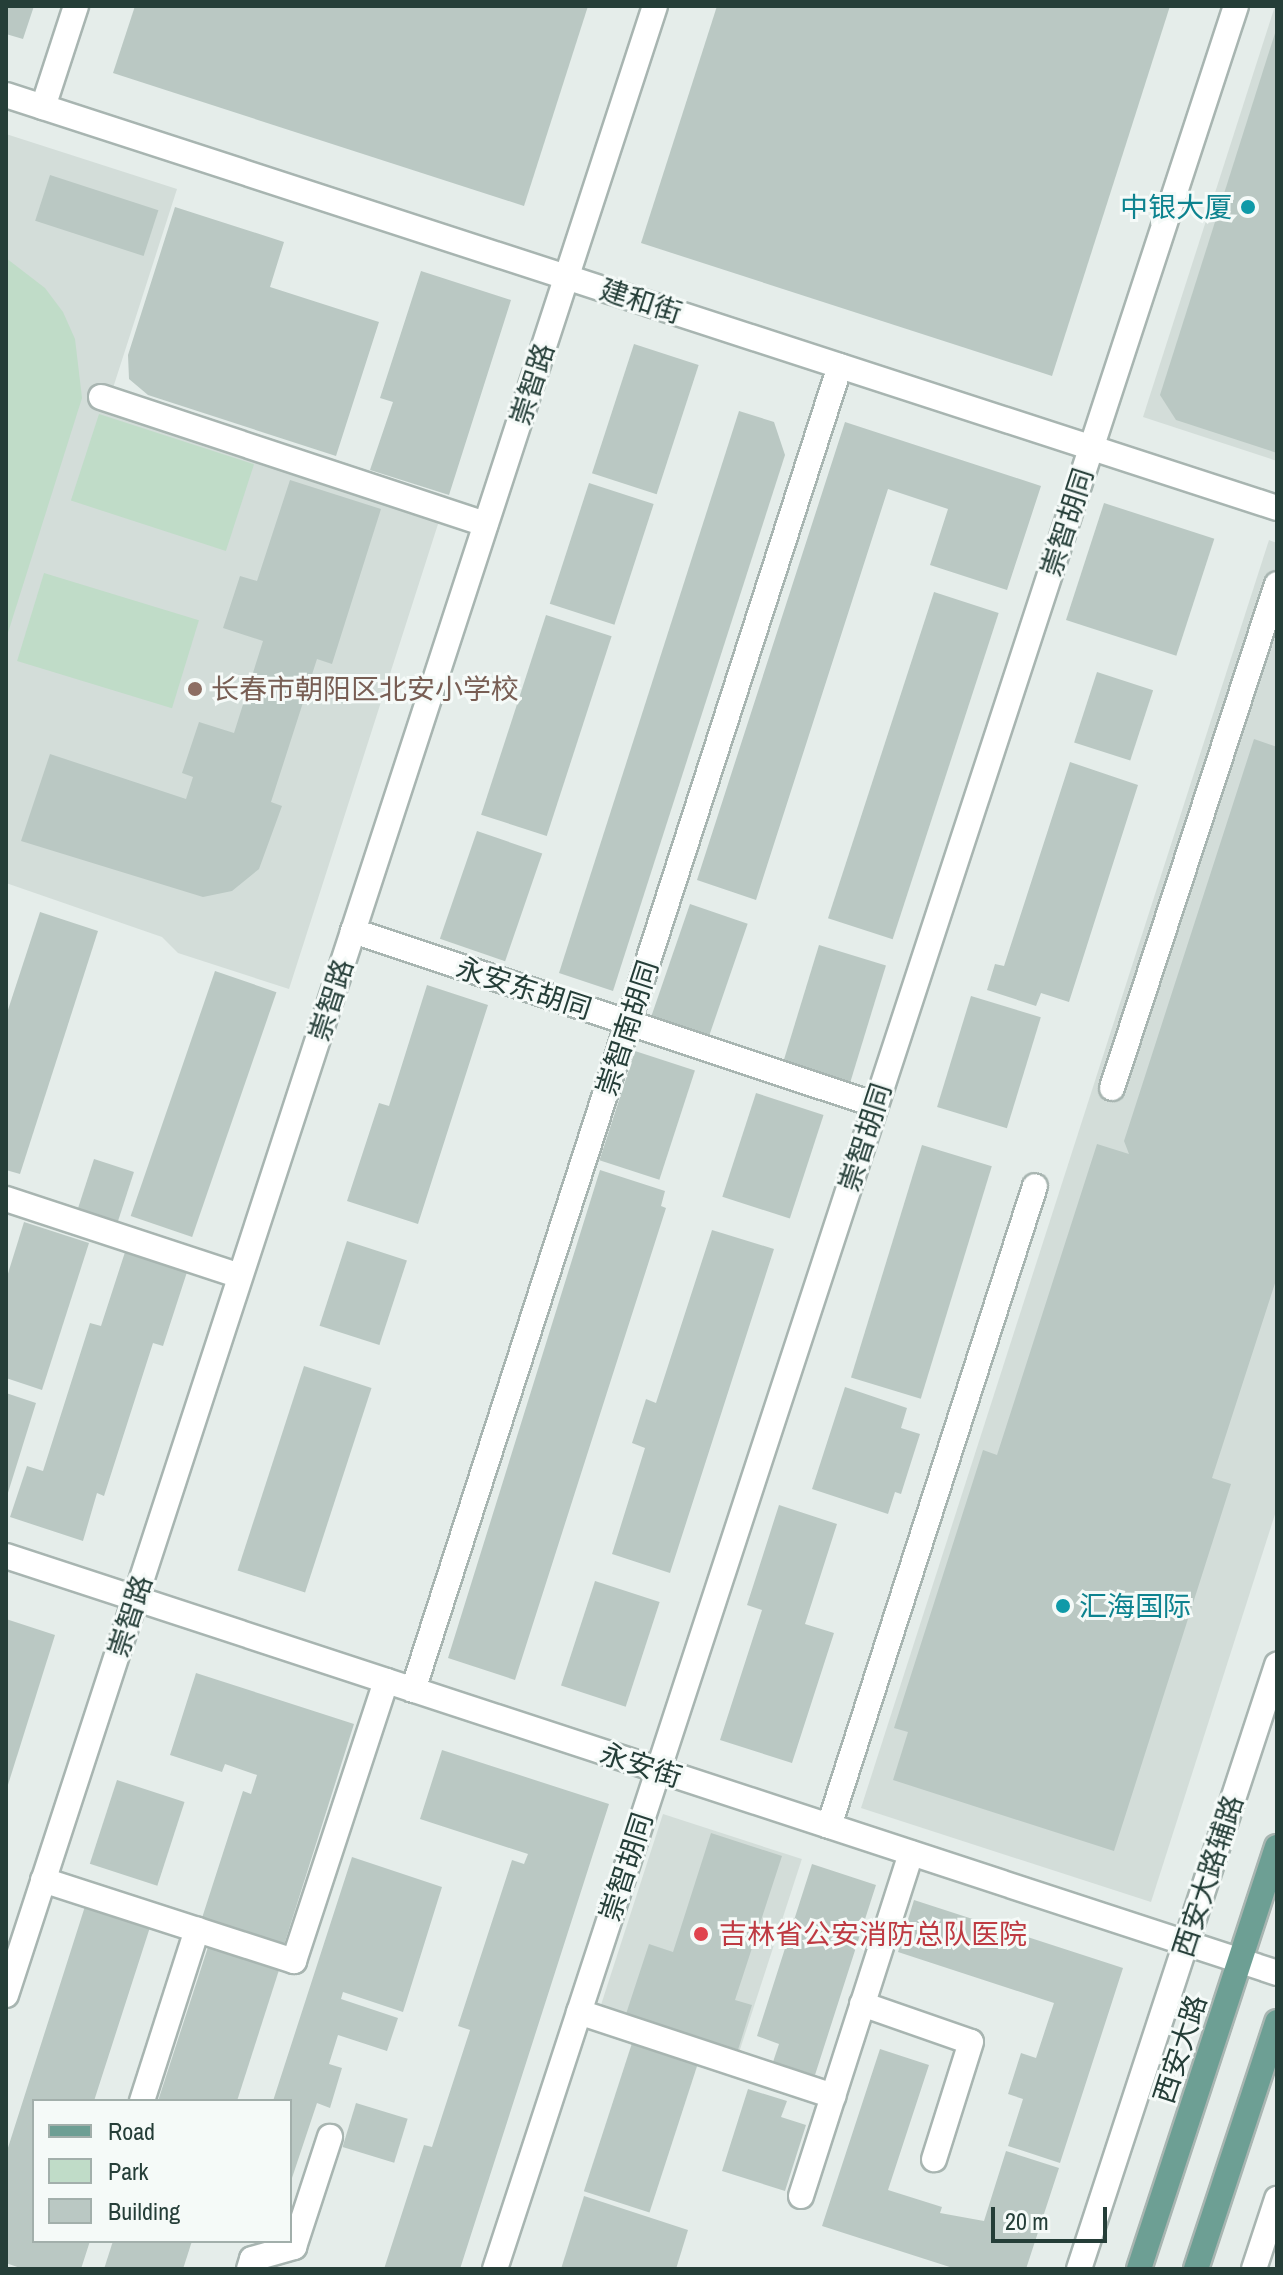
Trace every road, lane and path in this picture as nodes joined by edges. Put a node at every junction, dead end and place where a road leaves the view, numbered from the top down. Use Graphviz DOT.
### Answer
graph roads {
  1 [pos="76,6"];
  2 [pos="655,6"];
  3 [pos="1236,6"];
  4 [pos="6,95"];
  5 [pos="43,107"];
  6 [pos="567,277"];
  7 [pos="840,366"];
  8 [pos="101,397"];
  9 [pos="1091,448"];
  10 [pos="1277,508"];
  11 [pos="486,524"];
  12 [pos="1277,584"];
  13 [pos="353,931"];
  14 [pos="628,1023"];
  15 [pos="1112,1088"];
  16 [pos="876,1105"];
  17 [pos="1035,1186"];
  18 [pos="6,1199"];
  19 [pos="240,1276"];
  20 [pos="6,1556"];
  21 [pos="135,1599"];
  22 [pos="1277,1665"];
  23 [pos="386,1681"];
  24 [pos="413,1690"];
  25 [pos="658,1770"];
  26 [pos="829,1826"];
  27 [pos="1277,1847"];
  28 [pos="911,1853"];
  29 [pos="43,1880"];
  30 [pos="197,1930"];
  31 [pos="1186,1943"];
  32 [pos="1240,1961"];
  33 [pos="1277,1973"];
  34 [pos="6,1995"];
  35 [pos="862,2004"];
  36 [pos="579,2012"];
  37 [pos="1277,2022"];
  38 [pos="833,2096"];
  39 [pos="143,2099"];
  40 [pos="330,2137"];
  41 [pos="934,2159"];
  42 [pos="801,2196"];
  43 [pos="1277,2199"];
  44 [pos="249,2269"];
  45 [pos="495,2269"];
  46 [pos="1079,2269"];
  47 [pos="1139,2269"];
  48 [pos="1196,2269"];
  49 [pos="1254,2269"];
  1 -- 5 [label="street"];
  2 -- 6 [label="street, 崇智路"];
  3 -- 9 [label="street, 崇智胡同"];
  4 -- 5 [label="street, 建和街"];
  5 -- 6 [label="street, 建和街"];
  6 -- 7 [label="street, 建和街"];
  6 -- 11 [label="street, 崇智路"];
  7 -- 9 [label="street, 建和街"];
  7 -- 14 [label="street, 崇智南胡同"];
  8 -- 11 [label="street"];
  9 -- 10 [label="street, 建和街"];
  9 -- 16 [label="street, 崇智胡同"];
  11 -- 13 [label="street, 崇智路"];
  12 -- 15 [label="street"];
  13 -- 14 [label="street, 永安东胡同"];
  13 -- 19 [label="street, 崇智路"];
  14 -- 16 [label="street, 永安东胡同"];
  14 -- 24 [label="street, 崇智南胡同"];
  16 -- 25 [label="street, 崇智胡同"];
  17 -- 26 [label="street"];
  18 -- 19 [label="street"];
  19 -- 21 [label="street, 崇智路"];
  20 -- 21 [label="street, 永安街"];
  21 -- 23 [label="street, 永安街"];
  21 -- 29 [label="street, 崇智路"];
  22 -- 31 [label="street, 西安大路辅路"];
  23 -- 24 [label="street, 永安街"];
  23 -- 30 [label="street"];
  24 -- 25 [label="street, 永安街"];
  25 -- 26 [label="street, 永安街"];
  25 -- 36 [label="street, 崇智胡同"];
  26 -- 28 [label="street, 永安街"];
  27 -- 32 [label="main road, 西安大路"];
  28 -- 31 [label="street, 永安街"];
  28 -- 35 [label="street"];
  29 -- 30 [label="street"];
  29 -- 34 [label="street, 崇智路"];
  30 -- 39 [label="street"];
  31 -- 32 [label="street, 永安街"];
  31 -- 46 [label="street, 西安大路辅路"];
  32 -- 33 [label="street, 永安街"];
  32 -- 47 [label="main road, 西安大路"];
  35 -- 38 [label="street"];
  35 -- 41 [label="street"];
  36 -- 38 [label="street"];
  36 -- 45 [label="street, 崇智胡同"];
  37 -- 48 [label="main road"];
  38 -- 42 [label="street"];
  40 -- 44 [label="street"];
  43 -- 49 [label="street"];
}
